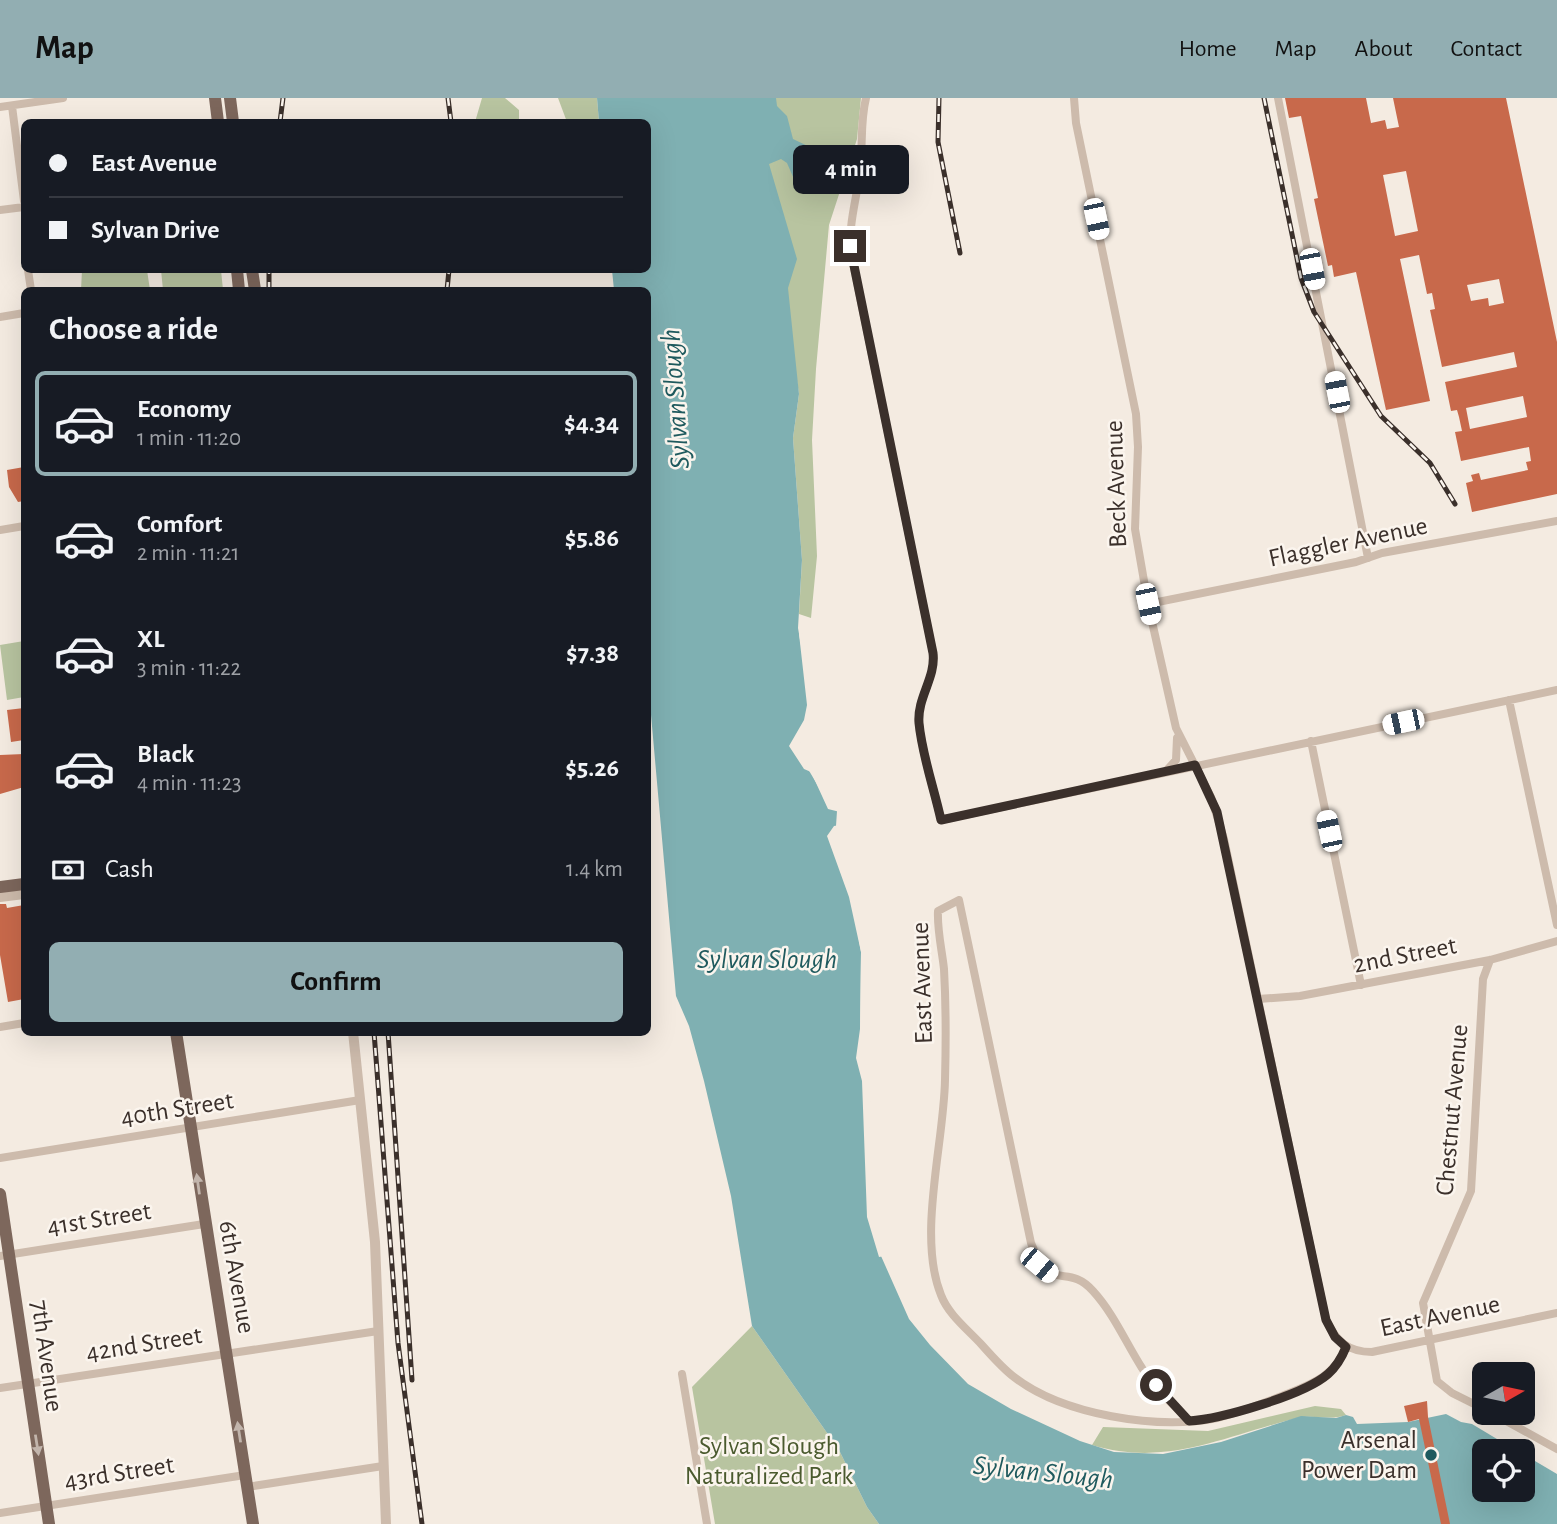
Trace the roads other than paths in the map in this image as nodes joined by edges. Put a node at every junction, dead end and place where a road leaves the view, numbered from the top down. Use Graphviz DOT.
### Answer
graph roads {
  1 [pos="63,98"];
  2 [pos="215,98"];
  3 [pos="230,98"];
  4 [pos="866,98"];
  5 [pos="1074,98"];
  6 [pos="1278,98"];
  7 [pos="12,106"];
  8 [pos="0,107"];
  9 [pos="218,119"];
  10 [pos="233,119"];
  11 [pos="21,177"];
  12 [pos="21,207"];
  13 [pos="0,210"];
  14 [pos="21,314"];
  15 [pos="0,317"];
  16 [pos="1557,521"];
  17 [pos="21,526"];
  18 [pos="0,530"];
  19 [pos="1368,558"];
  20 [pos="1148,604"];
  21 [pos="1557,690"];
  22 [pos="1510,699"];
  23 [pos="1175,725"];
  24 [pos="1311,741"];
  25 [pos="1195,765"];
  26 [pos="1165,771"];
  27 [pos="21,884"];
  28 [pos="0,887"];
  29 [pos="21,894"];
  30 [pos="0,897"];
  31 [pos="1557,925"];
  32 [pos="1557,942"];
  33 [pos="1490,961"];
  34 [pos="1361,985"];
  35 [pos="1258,999"];
  36 [pos="21,1024"];
  37 [pos="0,1027"];
  38 [pos="175,1036"];
  39 [pos="353,1036"];
  40 [pos="360,1100"];
  41 [pos="189,1128"];
  42 [pos="0,1158"];
  43 [pos="0,1194"];
  44 [pos="204,1224"];
  45 [pos="5,1256"];
  46 [pos="1557,1313"];
  47 [pos="378,1331"];
  48 [pos="1428,1340"];
  49 [pos="1346,1347"];
  50 [pos="227,1353"];
  51 [pos="682,1374"];
  52 [pos="28,1384"];
  53 [pos="0,1388"];
  54 [pos="1472,1403"];
  55 [pos="1189,1421"];
  56 [pos="1514,1425"];
  57 [pos="1557,1449"];
  58 [pos="383,1466"];
  59 [pos="246,1481"];
  60 [pos="47,1506"];
  61 [pos="0,1513"];
  62 [pos="49,1524"];
  63 [pos="253,1524"];
  64 [pos="386,1524"];
  65 [pos="707,1524"];
  1 -- 7 [label="street"];
  2 -- 9 [label="main road"];
  3 -- 10 [label="main road"];
  4 -- 26 [label="street"];
  5 -- 20 [label="street, Beck Avenue"];
  6 -- 19 [label="street"];
  7 -- 8 [label="street"];
  7 -- 11 [label="street"];
  12 -- 13 [label="street"];
  14 -- 15 [label="street"];
  16 -- 19 [label="street, Flaggler Avenue"];
  17 -- 18 [label="street"];
  19 -- 20 [label="street, Flaggler Avenue"];
  20 -- 23 [label="street, Beck Avenue"];
  21 -- 22 [label="street"];
  22 -- 24 [label="street"];
  22 -- 31 [label="street"];
  23 -- 25 [label="street, Beck Avenue"];
  23 -- 26 [label="street"];
  24 -- 25 [label="street"];
  24 -- 34 [label="street"];
  25 -- 26 [label="street"];
  25 -- 35 [label="street, Beck Avenue"];
  27 -- 28 [label="main road"];
  29 -- 30 [label="street"];
  32 -- 33 [label="street, 2nd Street"];
  33 -- 34 [label="street, 2nd Street"];
  33 -- 48 [label="street, Chestnut Avenue"];
  34 -- 35 [label="street, 2nd Street"];
  35 -- 49 [label="street, Beck Avenue"];
  36 -- 37 [label="street"];
  38 -- 41 [label="main road, 6th Avenue"];
  39 -- 40 [label="street"];
  40 -- 41 [label="street, 40th Street"];
  40 -- 47 [label="street"];
  41 -- 42 [label="street, 40th Street"];
  44 -- 41 [label="main road, 6th Avenue, one-way"];
  43 -- 45 [label="main road, 7th Avenue"];
  44 -- 45 [label="street, 41st Street"];
  44 -- 50 [label="main road, 6th Avenue"];
  45 -- 52 [label="main road, 7th Avenue"];
  46 -- 48 [label="street, East Avenue"];
  47 -- 50 [label="street, 42nd Street"];
  47 -- 58 [label="street"];
  48 -- 49 [label="street, East Avenue"];
  48 -- 54 [label="street, Chestnut Avenue"];
  49 -- 55 [label="street, East Avenue"];
  50 -- 52 [label="street, 42nd Street"];
  59 -- 50 [label="main road, 6th Avenue, one-way"];
  51 -- 65 [label="street"];
  52 -- 53 [label="street, 42nd Street"];
  52 -- 60 [label="main road, 7th Avenue, one-way"];
  55 -- 55 [label="street, East Avenue"];
  56 -- 57 [label="street"];
  58 -- 59 [label="street, 43rd Street"];
  58 -- 64 [label="street"];
  59 -- 60 [label="street, 43rd Street"];
  59 -- 63 [label="main road, 6th Avenue"];
  60 -- 61 [label="street, 43rd Street"];
  60 -- 62 [label="main road, 7th Avenue"];
}
